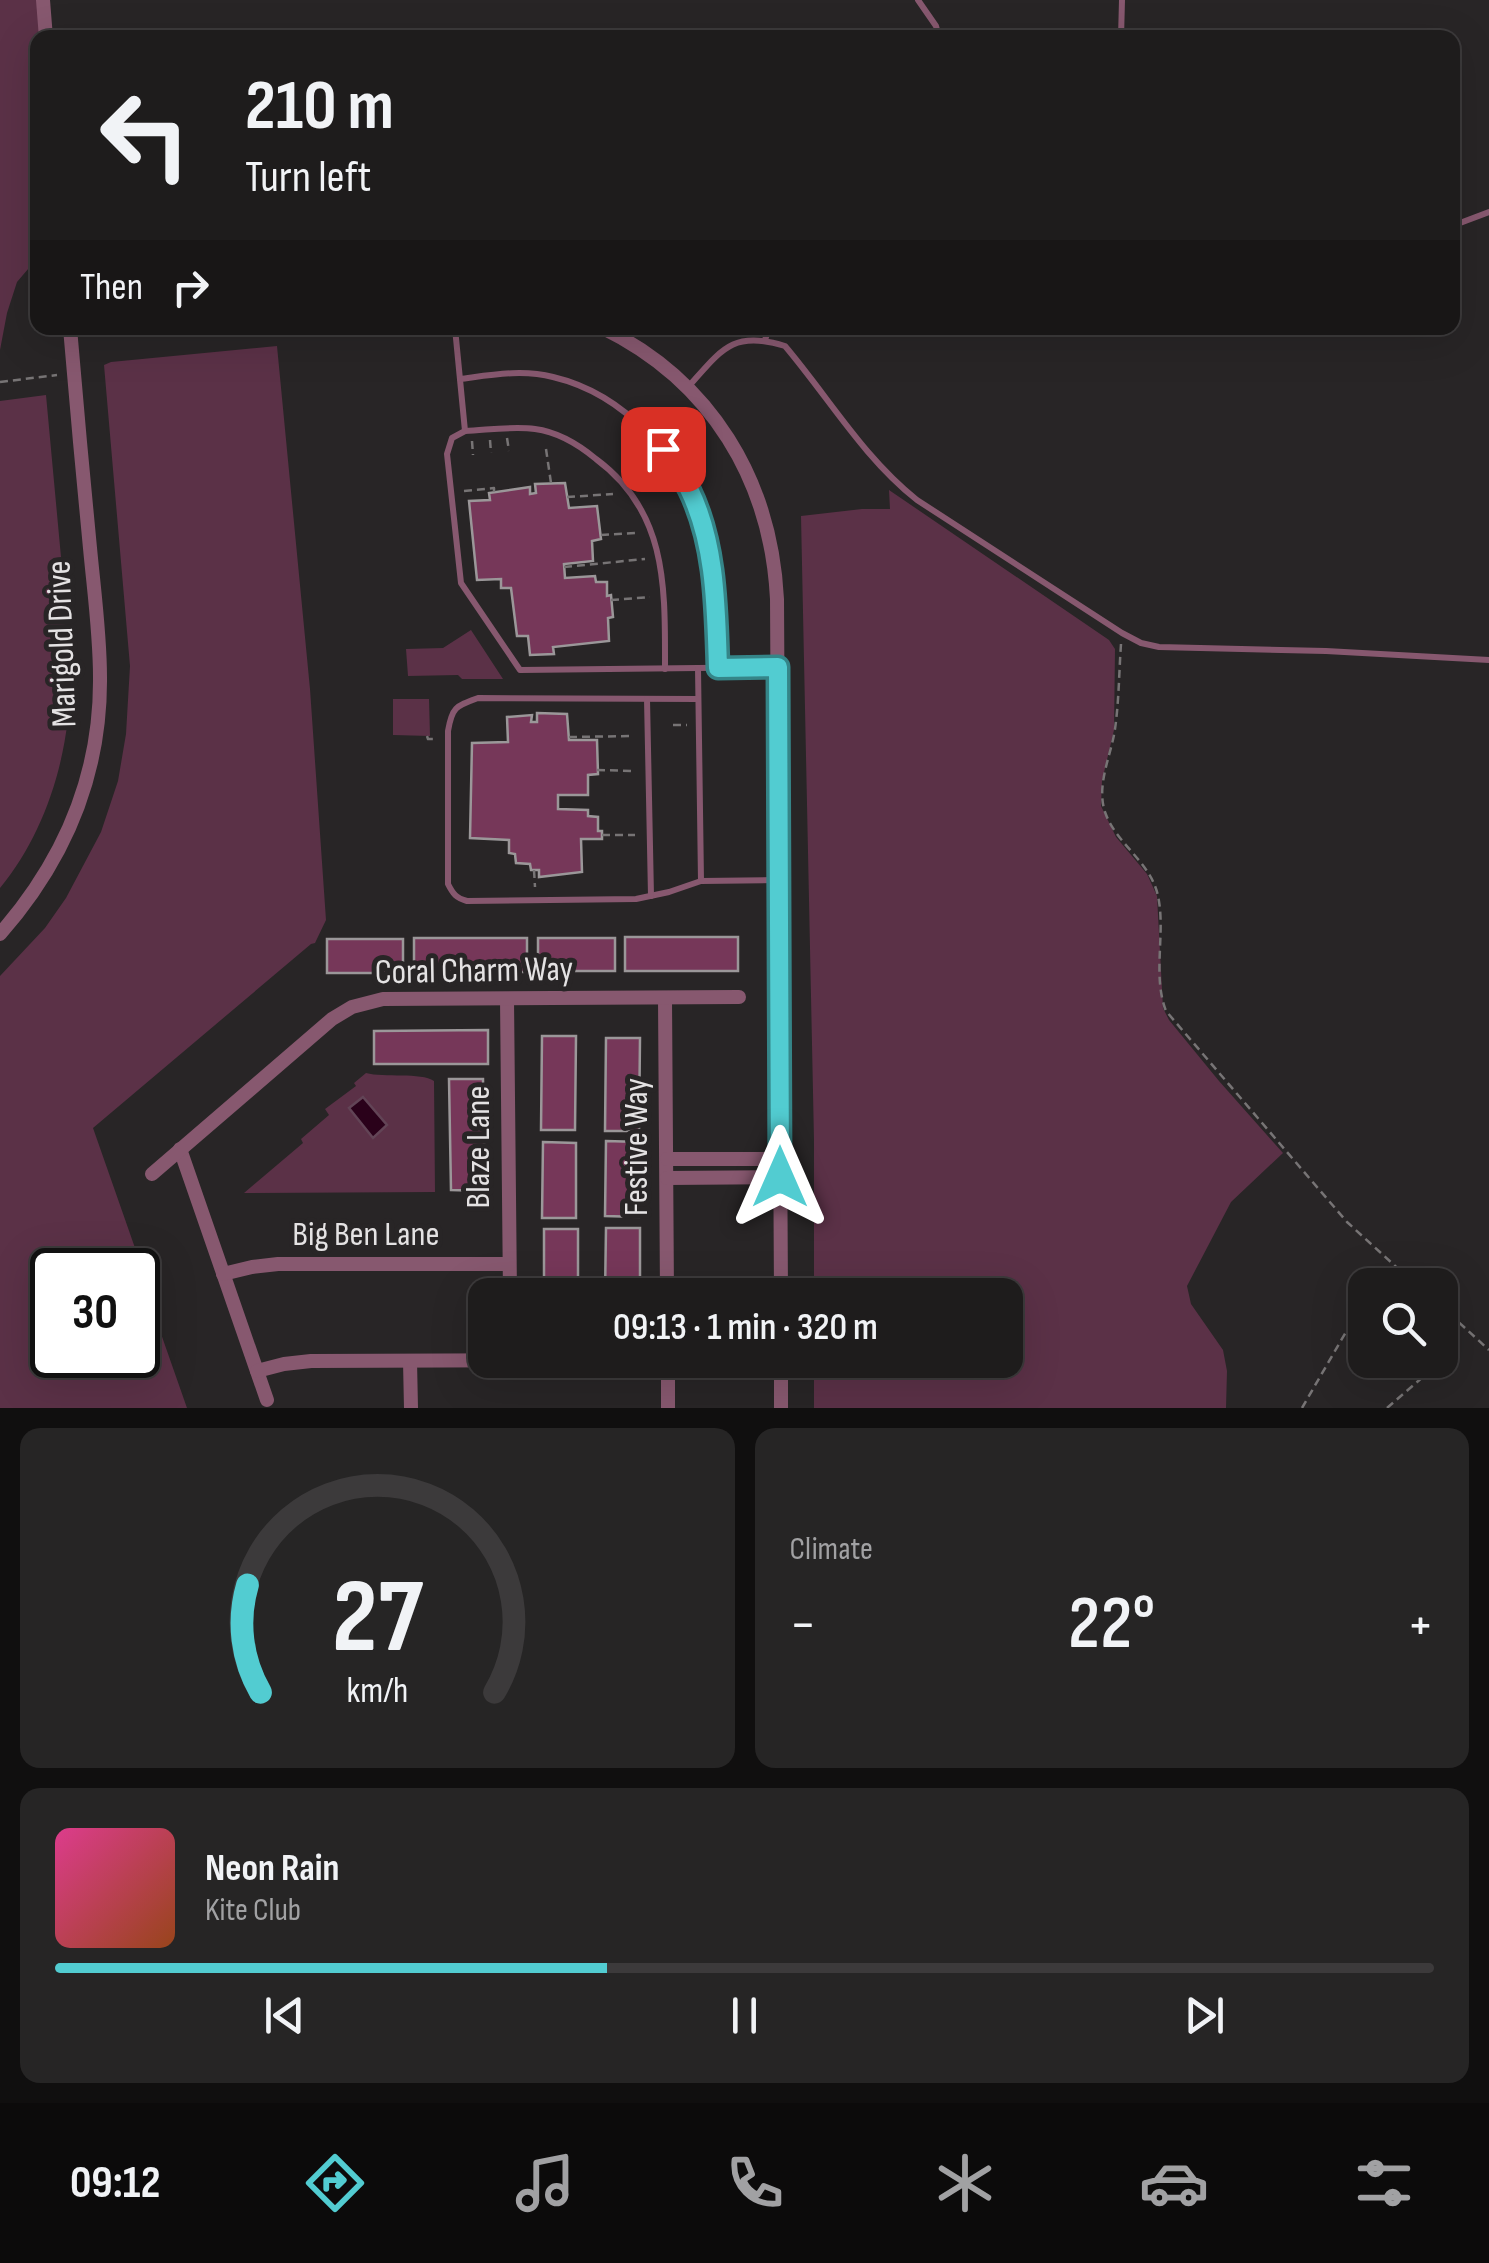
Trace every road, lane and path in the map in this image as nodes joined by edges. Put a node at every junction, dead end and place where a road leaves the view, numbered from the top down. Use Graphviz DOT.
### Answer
graph roads {
  1 [pos="43,0"];
  2 [pos="918,0"];
  3 [pos="1122,0"];
  4 [pos="45,30"];
  5 [pos="937,30"];
  6 [pos="1121,30"];
  7 [pos="1489,212"];
  8 [pos="1460,223"];
  9 [pos="71,335"];
  10 [pos="457,335"];
  11 [pos="615,335"];
  12 [pos="767,335"];
  13 [pos="766,340"];
  14 [pos="74,373"];
  15 [pos="460,380"];
  16 [pos="0,382"];
  17 [pos="688,388"];
  18 [pos="465,431"];
  19 [pos="546,449"];
  20 [pos="550,483"];
  21 [pos="462,491"];
  22 [pos="494,492"];
  23 [pos="613,494"];
  24 [pos="568,497"];
  25 [pos="635,532"];
  26 [pos="601,535"];
  27 [pos="645,559"];
  28 [pos="564,567"];
  29 [pos="651,597"];
  30 [pos="611,600"];
  31 [pos="1122,633"];
  32 [pos="1489,660"];
  33 [pos="778,667"];
  34 [pos="698,668"];
  35 [pos="718,668"];
  36 [pos="665,669"];
  37 [pos="647,698"];
  38 [pos="698,699"];
  39 [pos="427,736"];
  40 [pos="636,736"];
  41 [pos="568,737"];
  42 [pos="438,739"];
  43 [pos="598,770"];
  44 [pos="636,770"];
  45 [pos="602,835"];
  46 [pos="637,835"];
  47 [pos="534,870"];
  48 [pos="779,880"];
  49 [pos="701,882"];
  50 [pos="535,889"];
  51 [pos="651,896"];
  52 [pos="0,934"];
  53 [pos="665,998"];
  54 [pos="739,998"];
  55 [pos="508,999"];
  56 [pos="180,1150"];
  57 [pos="780,1159"];
  58 [pos="666,1160"];
  59 [pos="152,1174"];
  60 [pos="780,1177"];
  61 [pos="666,1178"];
  62 [pos="509,1264"];
  63 [pos="1397,1268"];
  64 [pos="224,1274"];
  65 [pos="509,1278"];
  66 [pos="668,1278"];
  67 [pos="780,1278"];
  68 [pos="1458,1322"];
  69 [pos="1348,1328"];
  70 [pos="1489,1350"];
  71 [pos="468,1360"];
  72 [pos="410,1361"];
  73 [pos="258,1371"];
  74 [pos="668,1378"];
  75 [pos="781,1378"];
  76 [pos="1422,1378"];
  77 [pos="268,1400"];
  78 [pos="411,1408"];
  79 [pos="668,1408"];
  80 [pos="781,1408"];
  81 [pos="1302,1408"];
  82 [pos="1388,1408"];
  1 -- 4 [label="street"];
  2 -- 5 [label="lane"];
  3 -- 6 [label="lane"];
  7 -- 8 [label="lane"];
  9 -- 14 [label="street, Marigold Drive"];
  10 -- 15 [label="lane"];
  11 -- 17 [label="street"];
  12 -- 13 [label="lane"];
  13 -- 17 [label="lane"];
  13 -- 31 [label="lane"];
  14 -- 16 [label="path"];
  14 -- 52 [label="street, Marigold Drive"];
  15 -- 18 [label="lane"];
  15 -- 35 [label="lane"];
  17 -- 33 [label="street"];
  18 -- 36 [label="lane"];
  18 -- 36 [label="lane"];
  19 -- 20 [label="path"];
  21 -- 22 [label="path"];
  23 -- 24 [label="path"];
  25 -- 26 [label="path"];
  27 -- 28 [label="path"];
  29 -- 30 [label="path"];
  31 -- 32 [label="lane"];
  31 -- 63 [label="path"];
  33 -- 35 [label="lane"];
  33 -- 48 [label="street"];
  34 -- 35 [label="lane"];
  34 -- 36 [label="lane"];
  34 -- 38 [label="lane"];
  37 -- 38 [label="lane"];
  37 -- 51 [label="lane"];
  37 -- 51 [label="lane"];
  38 -- 49 [label="lane"];
  39 -- 42 [label="path"];
  40 -- 41 [label="path"];
  43 -- 44 [label="path"];
  45 -- 46 [label="path"];
  47 -- 50 [label="path"];
  48 -- 49 [label="lane"];
  48 -- 57 [label="street"];
  49 -- 51 [label="lane"];
  53 -- 54 [label="street, Coral Charm Way"];
  53 -- 55 [label="street, Coral Charm Way"];
  53 -- 58 [label="street, Festive Way"];
  55 -- 56 [label="street, Coral Charm Way"];
  55 -- 62 [label="street, Blaze Lane"];
  56 -- 59 [label="street, Coral Charm Way"];
  56 -- 64 [label="street"];
  57 -- 58 [label="street"];
  57 -- 60 [label="street"];
  58 -- 61 [label="street, Festive Way"];
  60 -- 61 [label="street"];
  60 -- 67 [label="street"];
  61 -- 66 [label="street, Festive Way"];
  62 -- 64 [label="street, Big Ben Lane"];
  62 -- 65 [label="street, Blaze Lane"];
  64 -- 73 [label="street"];
  68 -- 70 [label="path"];
  69 -- 81 [label="path"];
  71 -- 72 [label="street"];
  72 -- 73 [label="street"];
  72 -- 78 [label="street"];
  73 -- 77 [label="street"];
  74 -- 79 [label="street"];
  75 -- 80 [label="street"];
  76 -- 82 [label="path"];
}
